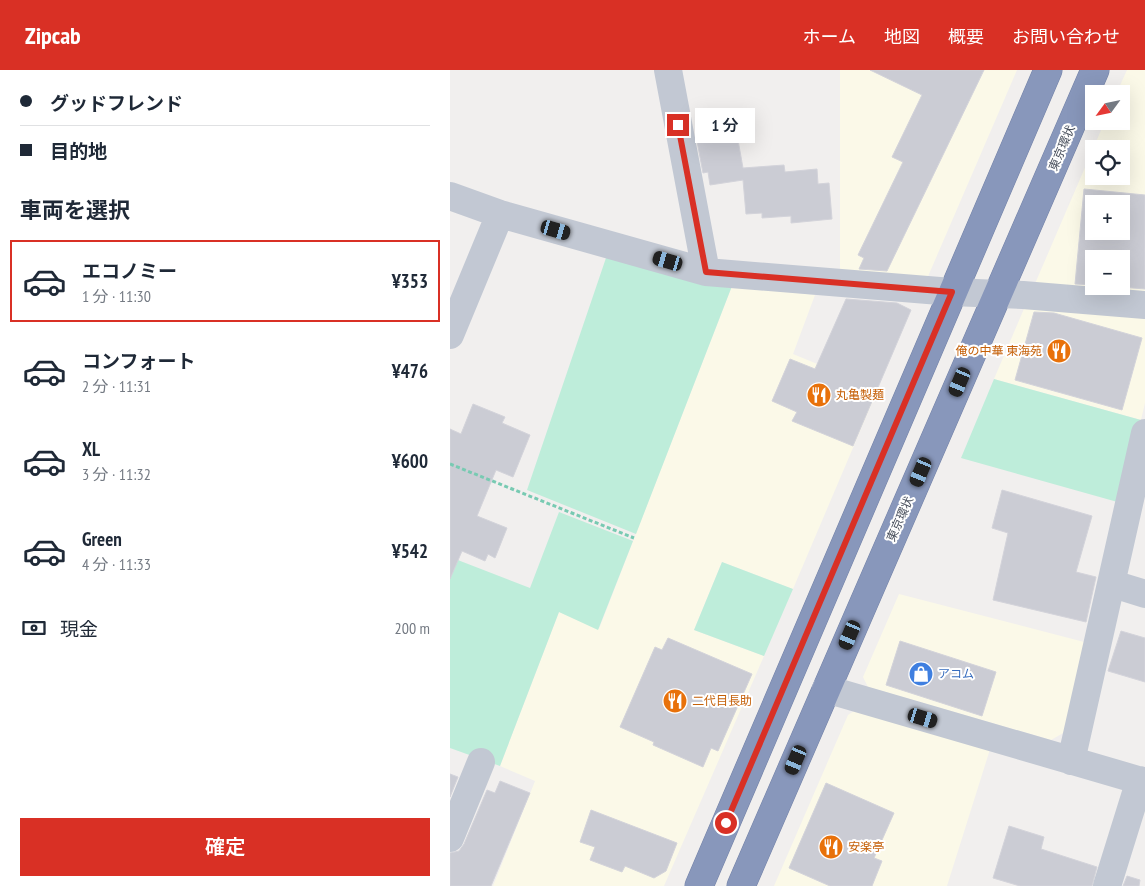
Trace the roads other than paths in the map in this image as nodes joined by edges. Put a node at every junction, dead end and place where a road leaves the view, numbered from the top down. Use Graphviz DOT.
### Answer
graph roads {
  1 [pos="668,70"];
  2 [pos="1048,70"];
  3 [pos="1095,70"];
  4 [pos="450,196"];
  5 [pos="500,214"];
  6 [pos="706,272"];
  7 [pos="952,292"];
  8 [pos="999,294"];
  9 [pos="1145,305"];
  10 [pos="450,335"];
  11 [pos="1144,439"];
  12 [pos="1113,584"];
  13 [pos="1145,594"];
  14 [pos="826,689"];
  15 [pos="1071,761"];
  16 [pos="481,762"];
  17 [pos="1143,781"];
  18 [pos="450,838"];
  19 [pos="699,886"];
  20 [pos="741,886"];
  21 [pos="1107,886"];
  1 -- 6 [label="street"];
  2 -- 7 [label="highway"];
  3 -- 8 [label="highway, 東京環状"];
  4 -- 5 [label="street"];
  5 -- 6 [label="street"];
  5 -- 10 [label="street"];
  6 -- 7 [label="street"];
  7 -- 8 [label="street"];
  7 -- 19 [label="highway"];
  8 -- 9 [label="street"];
  8 -- 14 [label="highway, 東京環状"];
  11 -- 12 [label="street"];
  12 -- 13 [label="street"];
  12 -- 15 [label="street"];
  14 -- 15 [label="street"];
  14 -- 20 [label="highway, 東京環状"];
  15 -- 17 [label="street"];
  16 -- 18 [label="street"];
  17 -- 21 [label="street"];
}
